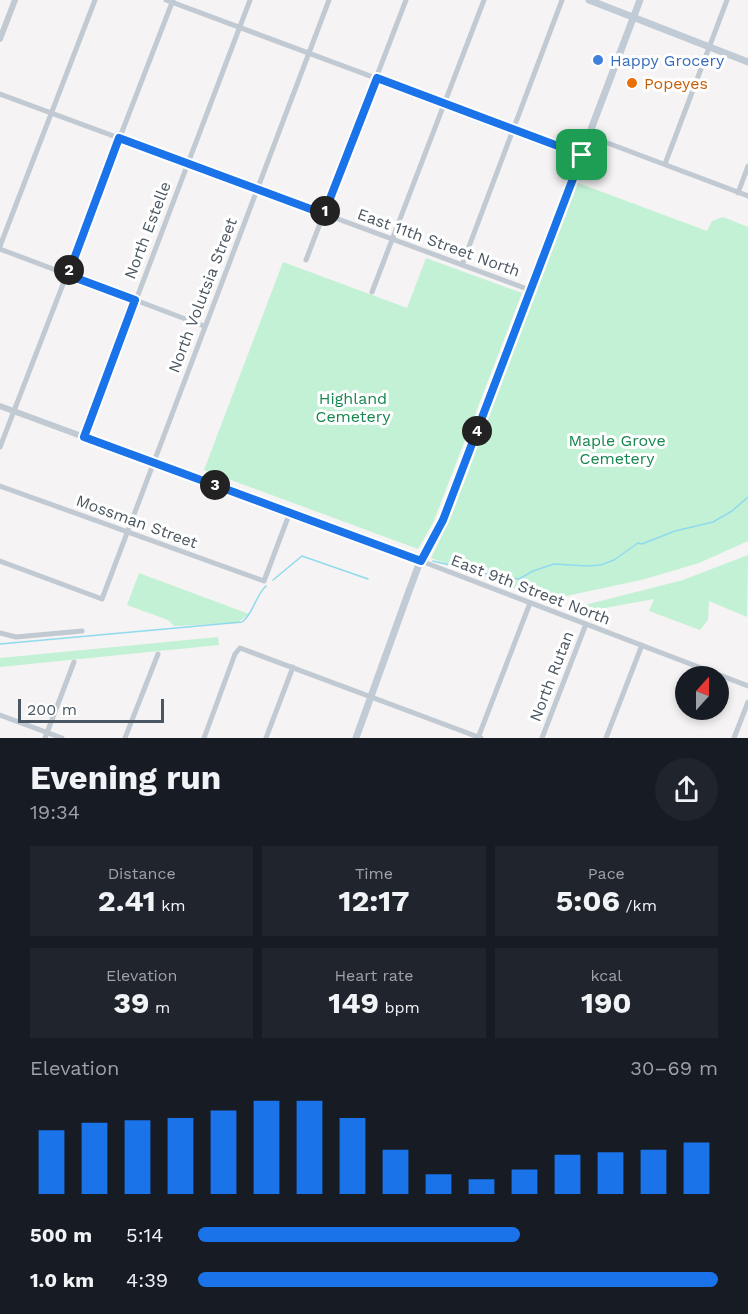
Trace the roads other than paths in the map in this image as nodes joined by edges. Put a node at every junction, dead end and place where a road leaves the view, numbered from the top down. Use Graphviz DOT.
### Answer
graph roads {
  1 [pos="15,0"];
  2 [pos="95,0"];
  3 [pos="250,0"];
  4 [pos="329,0"];
  5 [pos="406,0"];
  6 [pos="484,0"];
  7 [pos="562,0"];
  8 [pos="589,0"];
  9 [pos="640,0"];
  10 [pos="727,0"];
  11 [pos="171,1"];
  12 [pos="633,16"];
  13 [pos="240,27"];
  14 [pos="0,39"];
  15 [pos="710,46"];
  16 [pos="309,53"];
  17 [pos="748,62"];
  18 [pos="377,78"];
  19 [pos="0,94"];
  20 [pos="445,103"];
  21 [pos="51,113"];
  22 [pos="512,129"];
  23 [pos="589,136"];
  24 [pos="119,138"];
  25 [pos="582,155"];
  26 [pos="188,163"];
  27 [pos="665,164"];
  28 [pos="748,166"];
  29 [pos="256,189"];
  30 [pos="738,193"];
  31 [pos="748,196"];
  32 [pos="324,214"];
  33 [pos="392,239"];
  34 [pos="0,247"];
  35 [pos="306,260"];
  36 [pos="462,265"];
  37 [pos="68,275"];
  38 [pos="531,290"];
  39 [pos="372,292"];
  40 [pos="135,300"];
  41 [pos="204,326"];
  42 [pos="0,405"];
  43 [pos="14,411"];
  44 [pos="84,437"];
  45 [pos="0,447"];
  46 [pos="154,463"];
  47 [pos="0,486"];
  48 [pos="290,512"];
  49 [pos="127,532"];
  50 [pos="0,561"];
  51 [pos="421,561"];
  52 [pos="530,603"];
  53 [pos="586,624"];
  54 [pos="80,632"];
  55 [pos="0,633"];
  56 [pos="642,645"];
  57 [pos="158,654"];
  58 [pos="74,662"];
  59 [pos="293,667"];
  60 [pos="748,686"];
  61 [pos="371,696"];
  62 [pos="748,702"];
  63 [pos="0,715"];
  64 [pos="46,735"];
  65 [pos="62,738"];
  66 [pos="125,738"];
  67 [pos="204,738"];
  68 [pos="266,738"];
  69 [pos="356,738"];
  70 [pos="479,738"];
  71 [pos="542,738"];
  72 [pos="606,738"];
  73 [pos="734,738"];
  1 -- 14 [label="street"];
  2 -- 21 [label="street"];
  3 -- 13 [label="street, North Estelle"];
  4 -- 16 [label="street, North Volutsia Street"];
  5 -- 18 [label="street"];
  6 -- 20 [label="street"];
  7 -- 22 [label="street"];
  8 -- 12 [label="main road"];
  9 -- 12 [label="main road"];
  10 -- 15 [label="street"];
  11 -- 13 [label="street"];
  11 -- 24 [label="street"];
  12 -- 15 [label="main road"];
  12 -- 23 [label="main road"];
  13 -- 16 [label="street"];
  13 -- 26 [label="street, North Estelle"];
  15 -- 17 [label="main road"];
  15 -- 27 [label="street"];
  16 -- 18 [label="street"];
  16 -- 29 [label="street, North Volutsia Street"];
  18 -- 20 [label="street"];
  18 -- 32 [label="street"];
  19 -- 21 [label="street, East 11th Street North"];
  20 -- 22 [label="street"];
  20 -- 33 [label="street"];
  21 -- 24 [label="street, East 11th Street North"];
  21 -- 34 [label="street"];
  22 -- 25 [label="street"];
  22 -- 36 [label="street"];
  23 -- 25 [label="main road"];
  23 -- 27 [label="street"];
  24 -- 26 [label="street, East 11th Street North"];
  24 -- 37 [label="street"];
  25 -- 38 [label="main road"];
  26 -- 29 [label="street, East 11th Street North"];
  26 -- 40 [label="street, North Estelle"];
  27 -- 30 [label="street"];
  28 -- 30 [label="street"];
  29 -- 32 [label="street, East 11th Street North"];
  29 -- 41 [label="street, North Volutsia Street"];
  30 -- 31 [label="street"];
  32 -- 33 [label="street, East 11th Street North"];
  32 -- 35 [label="street"];
  33 -- 36 [label="street, East 11th Street North"];
  33 -- 39 [label="street"];
  34 -- 37 [label="street"];
  36 -- 38 [label="street, East 11th Street North"];
  37 -- 40 [label="street"];
  37 -- 43 [label="street"];
  38 -- 51 [label="main road"];
  40 -- 41 [label="street"];
  40 -- 44 [label="street, North Estelle"];
  41 -- 46 [label="street, North Volutsia Street"];
  42 -- 43 [label="street, East 9th Street North"];
  43 -- 44 [label="street, East 9th Street North"];
  43 -- 45 [label="street"];
  44 -- 46 [label="street, East 9th Street North"];
  46 -- 48 [label="street, East 9th Street North"];
  46 -- 49 [label="street, North Volutsia Street"];
  47 -- 49 [label="street, Mossman Street"];
  48 -- 49 [label="street, Mossman Street"];
  48 -- 51 [label="street, East 9th Street North"];
  49 -- 50 [label="street, North Volutsia Street"];
  51 -- 52 [label="street, East 9th Street North"];
  51 -- 61 [label="main road"];
  52 -- 53 [label="street, East 9th Street North"];
  52 -- 70 [label="street"];
  53 -- 56 [label="street, East 9th Street North"];
  53 -- 71 [label="street, North Rutan"];
  54 -- 55 [label="street"];
  56 -- 60 [label="street, East 9th Street North"];
  56 -- 72 [label="street"];
  57 -- 66 [label="street"];
  58 -- 64 [label="street"];
  59 -- 61 [label="street"];
  59 -- 67 [label="street"];
  59 -- 68 [label="street"];
  61 -- 69 [label="main road"];
  61 -- 70 [label="street"];
  62 -- 73 [label="street"];
  63 -- 64 [label="street"];
  64 -- 65 [label="street"];
}
